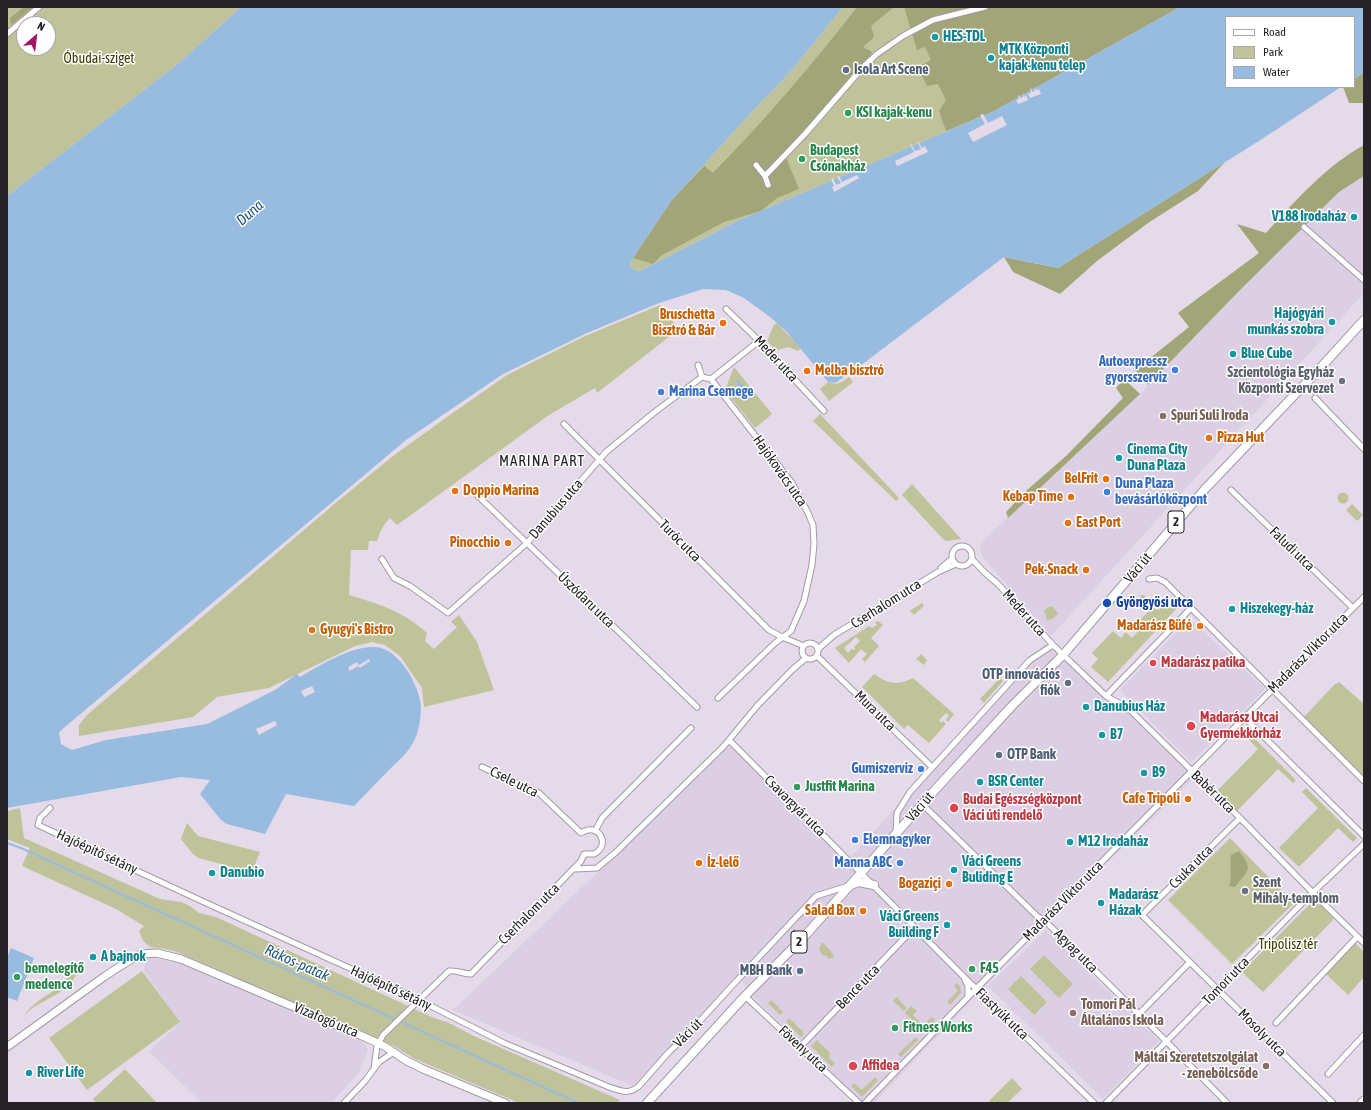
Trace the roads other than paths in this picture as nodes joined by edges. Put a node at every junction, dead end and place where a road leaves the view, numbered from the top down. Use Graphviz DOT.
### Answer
graph roads {
  1 [pos="39,7"];
  2 [pos="985,7"];
  3 [pos="7,34"];
  4 [pos="756,165"];
  5 [pos="765,176"];
  6 [pos="768,185"];
  7 [pos="1304,228"];
  8 [pos="1364,280"];
  9 [pos="726,309"];
  10 [pos="1364,320"];
  11 [pos="759,341"];
  12 [pos="698,365"];
  13 [pos="702,377"];
  14 [pos="711,379"];
  15 [pos="1315,398"];
  16 [pos="824,411"];
  17 [pos="564,424"];
  18 [pos="1364,449"];
  19 [pos="600,459"];
  20 [pos="1231,490"];
  21 [pos="474,493"];
  22 [pos="527,543"];
  23 [pos="382,559"];
  24 [pos="954,561"];
  25 [pos="971,561"];
  26 [pos="1150,579"];
  27 [pos="1364,597"];
  28 [pos="1191,608"];
  29 [pos="1353,608"];
  30 [pos="782,637"];
  31 [pos="1053,644"];
  32 [pos="804,646"];
  33 [pos="816,647"];
  34 [pos="1063,655"];
  35 [pos="804,656"];
  36 [pos="818,656"];
  37 [pos="1272,689"];
  38 [pos="1106,696"];
  39 [pos="718,698"];
  40 [pos="697,707"];
  41 [pos="1245,718"];
  42 [pos="691,728"];
  43 [pos="729,740"];
  44 [pos="482,767"];
  45 [pos="932,767"];
  46 [pos="1192,772"];
  47 [pos="1364,781"];
  48 [pos="922,804"];
  49 [pos="50,808"];
  50 [pos="1240,818"];
  51 [pos="595,831"];
  52 [pos="896,834"];
  53 [pos="1364,836"];
  54 [pos="1364,844"];
  55 [pos="574,869"];
  56 [pos="862,873"];
  57 [pos="874,885"];
  58 [pos="850,886"];
  59 [pos="1313,893"];
  60 [pos="1142,915"];
  61 [pos="1044,920"];
  62 [pos="915,927"];
  63 [pos="1357,937"];
  64 [pos="1364,943"];
  65 [pos="1190,962"];
  66 [pos="964,977"];
  67 [pos="976,989"];
  68 [pos="1218,989"];
  69 [pos="745,996"];
  70 [pos="968,996"];
  71 [pos="418,1000"];
  72 [pos="1139,1014"];
  73 [pos="1276,1023"];
  74 [pos="1364,1035"];
  75 [pos="1167,1042"];
  76 [pos="378,1044"];
  77 [pos="7,1047"];
  78 [pos="800,1047"];
  79 [pos="394,1052"];
  80 [pos="374,1069"];
  81 [pos="1328,1074"];
  82 [pos="634,1091"];
  83 [pos="1364,1100"];
  84 [pos="344,1103"];
  85 [pos="505,1103"];
  86 [pos="647,1103"];
  87 [pos="859,1103"];
  88 [pos="865,1103"];
  89 [pos="1094,1103"];
  90 [pos="1106,1103"];
  91 [pos="1226,1103"];
  92 [pos="1333,1103"];
  93 [pos="1361,1103"];
  1 -- 3 [label="street"];
  2 -- 5 [label="street"];
  4 -- 5 [label="street"];
  5 -- 6 [label="street"];
  7 -- 8 [label="street"];
  9 -- 11 [label="street, Meder utca"];
  10 -- 34 [label="main road, Váci út / 2"];
  11 -- 14 [label="street"];
  11 -- 16 [label="street, Meder utca"];
  12 -- 13 [label="street"];
  13 -- 14 [label="street"];
  13 -- 19 [label="street, Danubius utca"];
  14 -- 30 [label="street, Hajókovács utca"];
  15 -- 18 [label="street"];
  17 -- 19 [label="street, Turóc utca"];
  19 -- 22 [label="street, Danubius utca"];
  19 -- 30 [label="street, Turóc utca"];
  20 -- 29 [label="street, Faludi utca"];
  21 -- 22 [label="street, Úszódaru utca"];
  22 -- 23 [label="street, Danubius utca"];
  22 -- 40 [label="street, Úszódaru utca"];
  24 -- 25 [label="street"];
  24 -- 25 [label="street"];
  24 -- 33 [label="street, Cserhalom utca"];
  25 -- 31 [label="street, Meder utca"];
  26 -- 28 [label="street"];
  27 -- 29 [label="street, Madarász Viktor utca"];
  28 -- 37 [label="street"];
  28 -- 38 [label="street"];
  29 -- 37 [label="street, Madarász Viktor utca"];
  30 -- 32 [label="street, Turóc utca"];
  30 -- 39 [label="street"];
  31 -- 34 [label="street, Meder utca"];
  31 -- 45 [label="street, Váci út"];
  32 -- 33 [label="street"];
  32 -- 35 [label="street"];
  33 -- 36 [label="street"];
  34 -- 38 [label="street, Babér utca"];
  34 -- 48 [label="main road, Váci út / 2"];
  35 -- 36 [label="street"];
  35 -- 43 [label="street"];
  36 -- 45 [label="street, Mura utca"];
  37 -- 41 [label="street, Madarász Viktor utca"];
  37 -- 47 [label="street"];
  38 -- 46 [label="street, Babér utca"];
  41 -- 46 [label="street, Madarász Viktor utca"];
  41 -- 53 [label="street"];
  42 -- 51 [label="street"];
  43 -- 55 [label="street"];
  43 -- 56 [label="street, Csavargyár utca"];
  44 -- 51 [label="street, Csele utca"];
  45 -- 52 [label="street, Váci út"];
  46 -- 50 [label="street, Babér utca"];
  46 -- 61 [label="street, Madarász Viktor utca"];
  48 -- 52 [label="main road, Váci út / 2"];
  48 -- 61 [label="street, Agyag utca"];
  49 -- 71 [label="street, Hajóépítő sétány"];
  50 -- 59 [label="street, Babér utca"];
  50 -- 60 [label="street, Csuka utca"];
  51 -- 55 [label="street, Cserhalom utca"];
  52 -- 56 [label="main road, Váci út / 2"];
  54 -- 59 [label="street, Tomori utca"];
  55 -- 71 [label="street, Cserhalom utca"];
  56 -- 57 [label="street, Fiastyúk utca"];
  56 -- 58 [label="main road, Váci út / 2"];
  57 -- 58 [label="main road"];
  57 -- 62 [label="street, Fiastyúk utca"];
  58 -- 69 [label="main road, Váci út / 2"];
  58 -- 82 [label="street, Váci út"];
  59 -- 63 [label="street, Babér utca"];
  59 -- 68 [label="street, Tomori utca"];
  60 -- 65 [label="street, Mosoly utca"];
  61 -- 67 [label="street, Madarász Viktor utca"];
  61 -- 72 [label="street, Agyag utca"];
  62 -- 66 [label="street, Fiastyúk utca"];
  62 -- 78 [label="street, Bence utca"];
  63 -- 64 [label="street, Babér utca"];
  63 -- 73 [label="street"];
  65 -- 68 [label="street, Mosoly utca"];
  65 -- 72 [label="street"];
  66 -- 67 [label="street, Fiastyúk utca"];
  66 -- 70 [label="street"];
  67 -- 70 [label="street, Madarász Viktor utca"];
  67 -- 89 [label="street, Fiastyúk utca"];
  68 -- 75 [label="street, Tomori utca"];
  68 -- 92 [label="street, Mosoly utca"];
  69 -- 78 [label="street, Föveny utca"];
  69 -- 86 [label="main road, Váci út / 2"];
  70 -- 88 [label="street, Madarász Viktor utca"];
  71 -- 76 [label="street"];
  71 -- 82 [label="street, Hajóépítő sétány"];
  72 -- 75 [label="street, Agyag utca"];
  74 -- 81 [label="street"];
  75 -- 90 [label="street, Tomori utca"];
  75 -- 91 [label="street, Agyag utca"];
  76 -- 77 [label="street, Vizafogó utca"];
  76 -- 79 [label="street, Vizafogó utca"];
  76 -- 80 [label="street"];
  78 -- 87 [label="street, Föveny utca"];
  79 -- 80 [label="street"];
  79 -- 85 [label="street, Vizafogó utca"];
  80 -- 84 [label="street"];
  83 -- 93 [label="street"];
}
